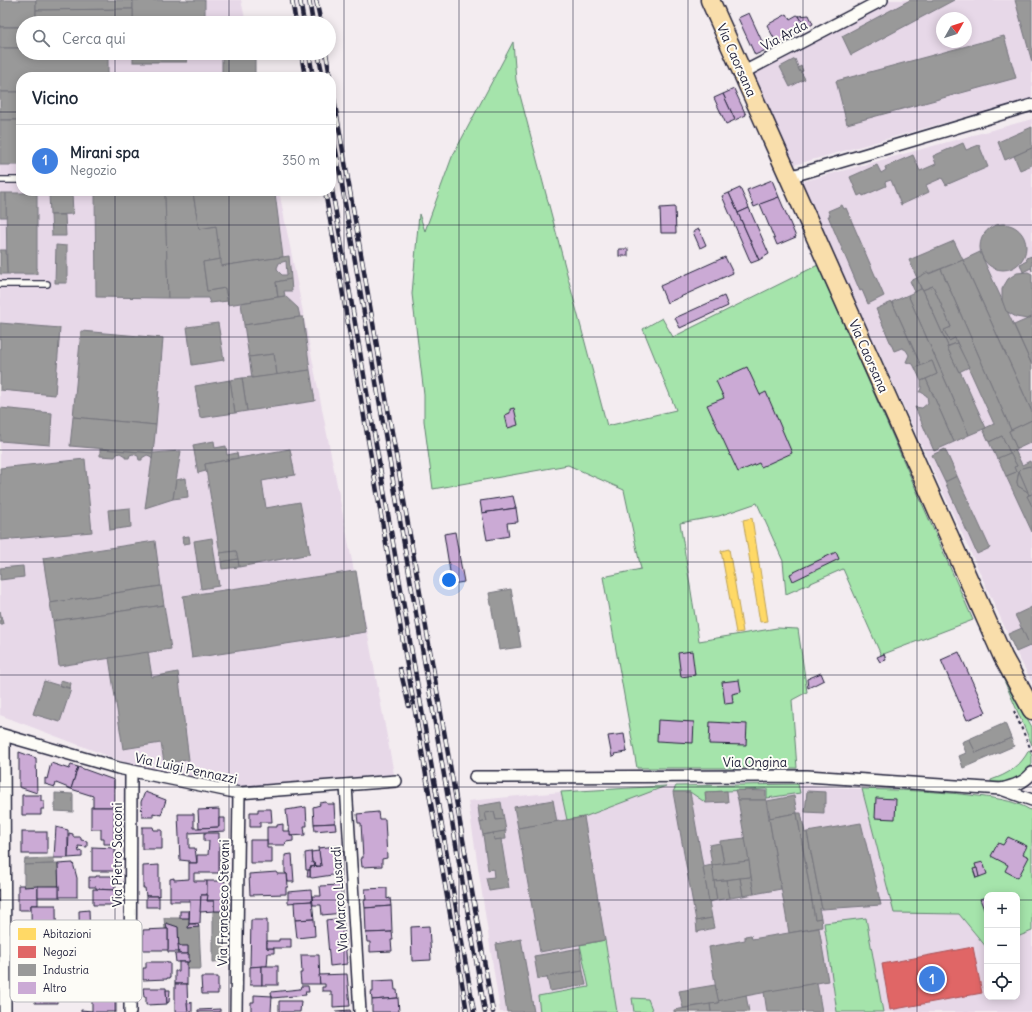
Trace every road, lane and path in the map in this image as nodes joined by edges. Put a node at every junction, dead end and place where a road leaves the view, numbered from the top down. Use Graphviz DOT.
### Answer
graph roads {
  1 [pos="710,0"];
  2 [pos="882,0"];
  3 [pos="742,73"];
  4 [pos="1032,105"];
  5 [pos="789,178"];
  6 [pos="0,180"];
  7 [pos="16,180"];
  8 [pos="0,284"];
  9 [pos="47,284"];
  10 [pos="1032,710"];
  11 [pos="2,735"];
  12 [pos="131,771"];
  13 [pos="1032,773"];
  14 [pos="475,776"];
  15 [pos="396,781"];
  16 [pos="346,785"];
  17 [pos="1001,789"];
  18 [pos="239,794"];
  19 [pos="1032,800"];
  20 [pos="130,920"];
  21 [pos="2,999"];
  22 [pos="130,1002"];
  23 [pos="6,1012"];
  24 [pos="130,1012"];
  25 [pos="236,1012"];
  26 [pos="360,1012"];
  1 -- 3 [label="main road, Via Caorsana"];
  2 -- 3 [label="street, Via Arda"];
  3 -- 5 [label="main road, Via Caorsana"];
  4 -- 5 [label="street"];
  5 -- 10 [label="main road, Via Caorsana"];
  6 -- 7 [label="lane"];
  8 -- 9 [label="lane"];
  11 -- 12 [label="street, Via Luigi Pennazzi"];
  11 -- 21 [label="street"];
  12 -- 18 [label="street, Via Luigi Pennazzi"];
  12 -- 20 [label="street, Via Pietro Sacconi"];
  13 -- 17 [label="street"];
  14 -- 17 [label="street, Via Ongina"];
  15 -- 16 [label="street, Via Luigi Pennazzi"];
  16 -- 18 [label="street, Via Luigi Pennazzi"];
  16 -- 26 [label="street, Via Marco Lusardi"];
  17 -- 19 [label="street, Via Ongina"];
  18 -- 25 [label="street, Via Francesco Stevani"];
  21 -- 23 [label="street"];
  22 -- 24 [label="street, Via Pietro Sacconi"];
}
